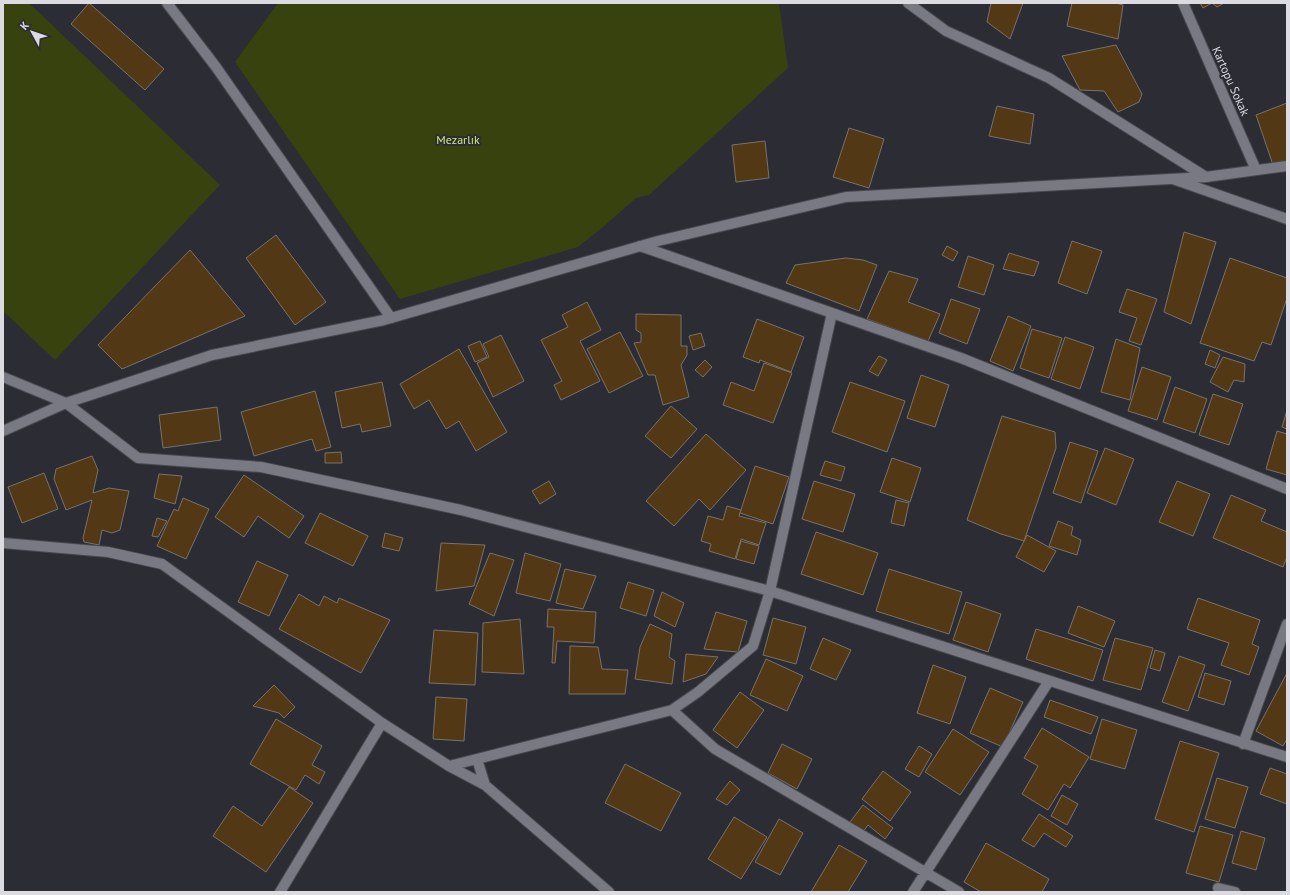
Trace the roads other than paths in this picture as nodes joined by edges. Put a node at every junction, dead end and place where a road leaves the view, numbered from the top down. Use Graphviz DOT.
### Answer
graph roads {
  1 [pos="167,3"];
  2 [pos="908,3"];
  3 [pos="1183,3"];
  4 [pos="1287,166"];
  5 [pos="1256,170"];
  6 [pos="1206,177"];
  7 [pos="1174,179"];
  8 [pos="1287,219"];
  9 [pos="640,246"];
  10 [pos="832,313"];
  11 [pos="391,318"];
  12 [pos="3,378"];
  13 [pos="66,403"];
  14 [pos="3,431"];
  15 [pos="1287,489"];
  16 [pos="3,543"];
  17 [pos="770,591"];
  18 [pos="1287,624"];
  19 [pos="1049,681"];
  20 [pos="672,710"];
  21 [pos="382,723"];
  22 [pos="1243,744"];
  23 [pos="1287,757"];
  24 [pos="477,759"];
  25 [pos="449,766"];
  26 [pos="485,785"];
  27 [pos="925,872"];
  28 [pos="1218,888"];
  29 [pos="280,892"];
  30 [pos="609,892"];
  31 [pos="913,892"];
  32 [pos="959,892"];
  33 [pos="1235,892"];
  1 -- 11 [label="street"];
  2 -- 6 [label="street"];
  3 -- 5 [label="street, Kartopu Sokak"];
  4 -- 5 [label="street"];
  5 -- 6 [label="street"];
  6 -- 7 [label="street"];
  7 -- 8 [label="street"];
  7 -- 9 [label="street"];
  9 -- 10 [label="street"];
  9 -- 11 [label="street"];
  10 -- 15 [label="street"];
  10 -- 17 [label="street"];
  11 -- 13 [label="street"];
  12 -- 13 [label="street"];
  13 -- 14 [label="street"];
  13 -- 17 [label="street"];
  16 -- 21 [label="street"];
  17 -- 19 [label="street"];
  17 -- 20 [label="street"];
  18 -- 22 [label="street"];
  19 -- 22 [label="street"];
  19 -- 27 [label="street"];
  20 -- 24 [label="street"];
  20 -- 27 [label="street"];
  21 -- 25 [label="street"];
  21 -- 29 [label="street"];
  22 -- 23 [label="street"];
  24 -- 25 [label="street"];
  24 -- 26 [label="street"];
  25 -- 26 [label="street"];
  26 -- 30 [label="street"];
  27 -- 31 [label="street"];
  27 -- 32 [label="street"];
  28 -- 33 [label="street"];
}
